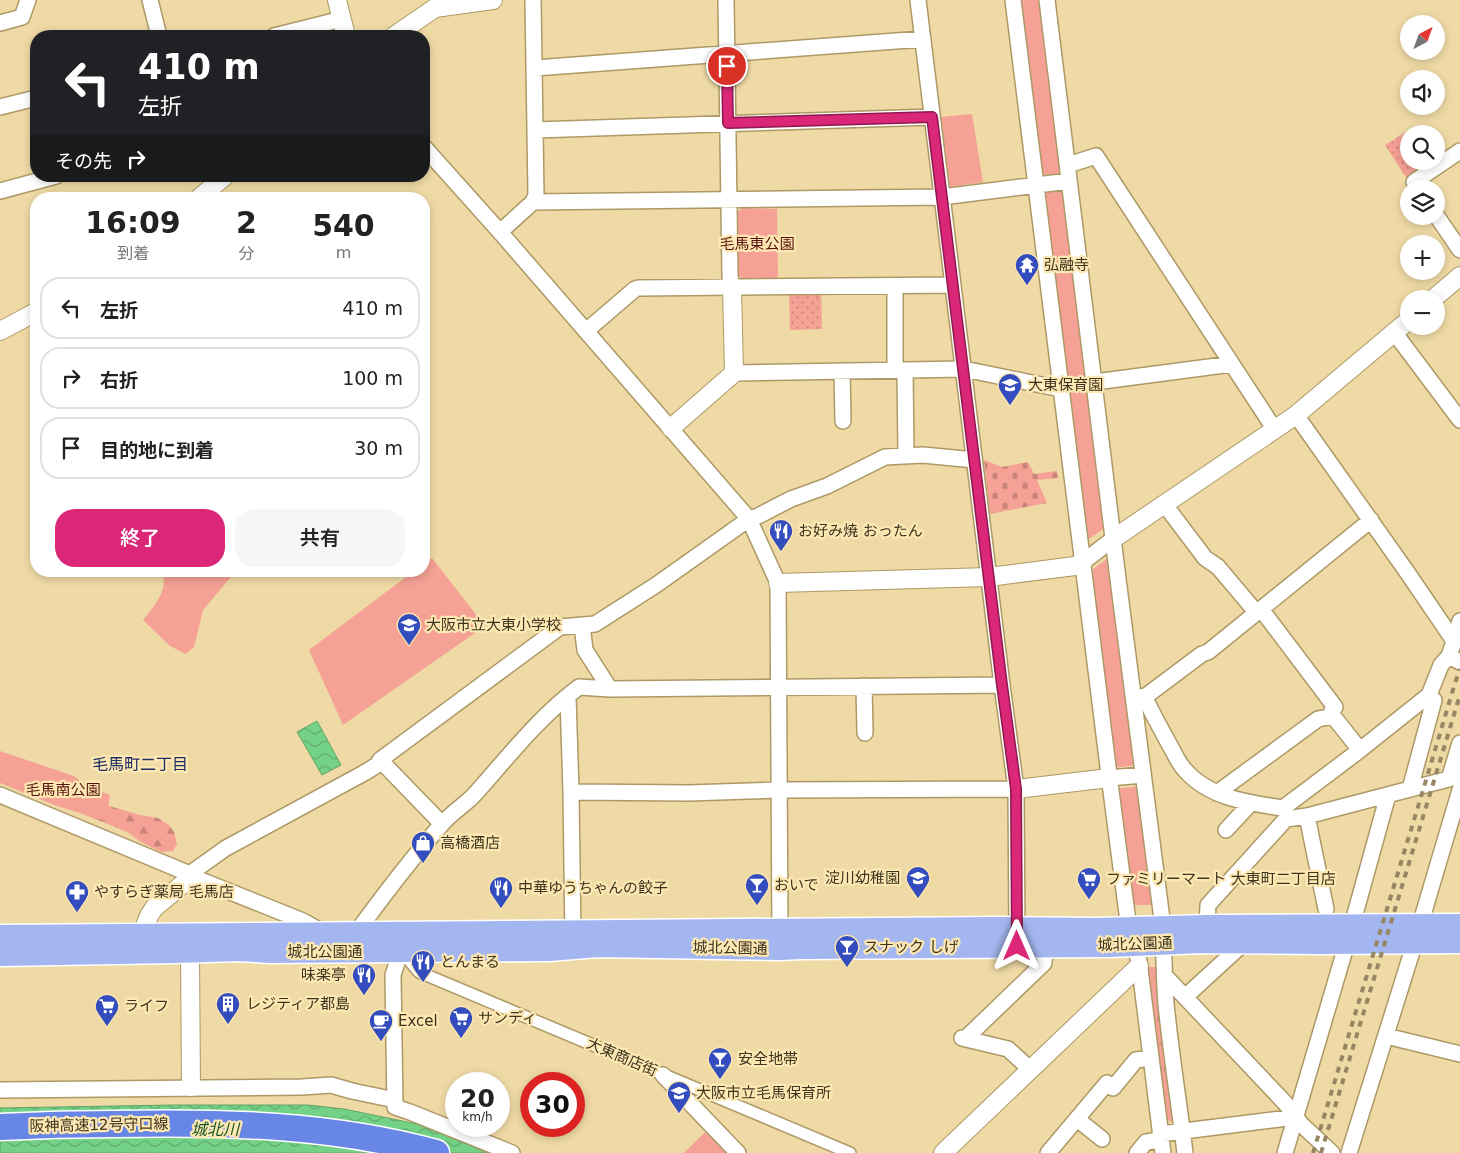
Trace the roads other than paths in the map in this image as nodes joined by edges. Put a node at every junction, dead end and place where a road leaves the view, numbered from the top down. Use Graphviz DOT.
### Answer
graph roads {
  1 [pos="28,0"];
  2 [pos="150,0"];
  3 [pos="337,0"];
  4 [pos="493,0"];
  5 [pos="532,0"];
  6 [pos="726,0"];
  7 [pos="918,0"];
  8 [pos="1013,0"];
  9 [pos="1048,0"];
  10 [pos="438,4"];
  11 [pos="342,19"];
  12 [pos="0,22"];
  13 [pos="158,30"];
  14 [pos="298,30"];
  15 [pos="345,30"];
  16 [pos="402,30"];
  17 [pos="923,40"];
  18 [pos="727,54"];
  19 [pos="535,68"];
  20 [pos="30,100"];
  21 [pos="0,107"];
  22 [pos="932,117"];
  23 [pos="728,123"];
  24 [pos="535,130"];
  25 [pos="1460,151"];
  26 [pos="430,154"];
  27 [pos="1068,165"];
  28 [pos="1417,180"];
  29 [pos="1069,181"];
  30 [pos="34,182"];
  31 [pos="215,182"];
  32 [pos="1036,185"];
  33 [pos="0,191"];
  34 [pos="205,192"];
  35 [pos="942,197"];
  36 [pos="729,200"];
  37 [pos="533,202"];
  38 [pos="1443,225"];
  39 [pos="500,232"];
  40 [pos="1460,250"];
  41 [pos="1460,276"];
  42 [pos="953,285"];
  43 [pos="895,286"];
  44 [pos="732,287"];
  45 [pos="1444,290"];
  46 [pos="30,315"];
  47 [pos="1400,327"];
  48 [pos="0,331"];
  49 [pos="586,331"];
  50 [pos="1394,332"];
  51 [pos="1232,364"];
  52 [pos="964,368"];
  53 [pos="900,370"];
  54 [pos="842,371"];
  55 [pos="734,373"];
  56 [pos="1095,382"];
  57 [pos="1061,389"];
  58 [pos="1296,416"];
  59 [pos="1460,420"];
  60 [pos="842,421"];
  61 [pos="670,428"];
  62 [pos="1275,430"];
  63 [pos="906,455"];
  64 [pos="974,460"];
  65 [pos="1165,505"];
  66 [pos="749,519"];
  67 [pos="1371,520"];
  68 [pos="1113,539"];
  69 [pos="1083,562"];
  70 [pos="989,577"];
  71 [pos="778,583"];
  72 [pos="1259,611"];
  73 [pos="1460,621"];
  74 [pos="582,625"];
  75 [pos="1454,641"];
  76 [pos="1455,659"];
  77 [pos="1002,685"];
  78 [pos="864,686"];
  79 [pos="779,687"];
  80 [pos="610,688"];
  81 [pos="1430,695"];
  82 [pos="568,696"];
  83 [pos="1139,700"];
  84 [pos="1333,716"];
  85 [pos="865,733"];
  86 [pos="1460,743"];
  87 [pos="1360,750"];
  88 [pos="380,760"];
  89 [pos="1143,775"];
  90 [pos="1109,778"];
  91 [pos="1456,782"];
  92 [pos="1016,789"];
  93 [pos="1410,789"];
  94 [pos="780,790"];
  95 [pos="571,792"];
  96 [pos="1217,793"];
  97 [pos="0,795"];
  98 [pos="1388,795"];
  99 [pos="1251,803"];
  100 [pos="1284,813"];
  101 [pos="1307,816"];
  102 [pos="442,824"];
  103 [pos="1226,830"];
  104 [pos="188,875"];
  105 [pos="1326,909"];
  106 [pos="1460,925"];
  107 [pos="1207,926"];
  108 [pos="325,933"];
  109 [pos="356,933"];
  110 [pos="1349,934"];
  111 [pos="1417,934"];
  112 [pos="1163,935"];
  113 [pos="0,936"];
  114 [pos="1017,938"];
  115 [pos="780,939"];
  116 [pos="572,940"];
  117 [pos="403,942"];
  118 [pos="1245,942"];
  119 [pos="1460,942"];
  120 [pos="142,944"];
  121 [pos="1045,946"];
  122 [pos="1134,947"];
  123 [pos="190,952"];
  124 [pos="0,955"];
  125 [pos="1166,977"];
  126 [pos="1185,997"];
  127 [pos="1386,1036"];
  128 [pos="1460,1054"];
  129 [pos="1151,1058"];
  130 [pos="1030,1069"];
  131 [pos="663,1074"];
  132 [pos="191,1087"];
  133 [pos="0,1090"];
  134 [pos="395,1100"];
  135 [pos="1296,1117"];
  136 [pos="1077,1119"];
  137 [pos="0,1127"];
  138 [pos="1182,1131"];
  139 [pos="1102,1139"];
  140 [pos="1161,1142"];
  141 [pos="0,1144"];
  142 [pos="356,1153"];
  143 [pos="436,1153"];
  144 [pos="512,1153"];
  145 [pos="738,1153"];
  146 [pos="850,1153"];
  147 [pos="943,1153"];
  148 [pos="1048,1153"];
  149 [pos="1137,1153"];
  150 [pos="1185,1153"];
  151 [pos="1285,1153"];
  152 [pos="1332,1153"];
  153 [pos="1349,1153"];
  1 -- 12 [label="street"];
  2 -- 13 [label="street"];
  3 -- 11 [label="street"];
  4 -- 10 [label="street"];
  5 -- 19 [label="street"];
  6 -- 18 [label="street"];
  7 -- 17 [label="street"];
  8 -- 32 [label="street"];
  9 -- 27 [label="street"];
  10 -- 16 [label="street"];
  11 -- 14 [label="street"];
  11 -- 15 [label="street"];
  17 -- 18 [label="street"];
  17 -- 22 [label="street"];
  18 -- 19 [label="street"];
  18 -- 23 [label="street"];
  19 -- 24 [label="street"];
  20 -- 21 [label="street"];
  22 -- 23 [label="street"];
  22 -- 35 [label="street"];
  23 -- 24 [label="street"];
  23 -- 36 [label="street"];
  24 -- 37 [label="street"];
  25 -- 28 [label="street"];
  26 -- 39 [label="street"];
  27 -- 29 [label="street"];
  27 -- 51 [label="street"];
  29 -- 32 [label="street"];
  29 -- 56 [label="street"];
  30 -- 33 [label="street"];
  31 -- 34 [label="street"];
  32 -- 35 [label="street"];
  32 -- 57 [label="street"];
  35 -- 36 [label="street"];
  35 -- 42 [label="street"];
  36 -- 37 [label="street"];
  36 -- 44 [label="street"];
  37 -- 39 [label="street"];
  38 -- 40 [label="street"];
  39 -- 49 [label="street"];
  41 -- 45 [label="street"];
  42 -- 43 [label="street"];
  42 -- 52 [label="street"];
  43 -- 44 [label="street"];
  43 -- 53 [label="street"];
  44 -- 49 [label="street"];
  44 -- 55 [label="street"];
  46 -- 48 [label="street"];
  47 -- 50 [label="street"];
  49 -- 61 [label="street"];
  50 -- 58 [label="street"];
  50 -- 59 [label="street"];
  51 -- 56 [label="street"];
  51 -- 62 [label="street"];
  52 -- 53 [label="street"];
  52 -- 57 [label="street"];
  52 -- 64 [label="street"];
  53 -- 54 [label="street"];
  53 -- 63 [label="street"];
  54 -- 55 [label="street"];
  54 -- 60 [label="street"];
  55 -- 61 [label="street"];
  56 -- 68 [label="street"];
  57 -- 69 [label="street"];
  58 -- 62 [label="street"];
  58 -- 67 [label="street"];
  61 -- 66 [label="street"];
  62 -- 65 [label="street"];
  63 -- 64 [label="street"];
  63 -- 66 [label="street"];
  64 -- 70 [label="street"];
  65 -- 68 [label="street"];
  65 -- 72 [label="street"];
  66 -- 71 [label="street"];
  66 -- 74 [label="street"];
  67 -- 72 [label="street"];
  67 -- 75 [label="street"];
  68 -- 69 [label="street"];
  68 -- 83 [label="street"];
  69 -- 70 [label="street"];
  69 -- 90 [label="street"];
  70 -- 71 [label="street"];
  70 -- 77 [label="street"];
  71 -- 79 [label="street"];
  72 -- 83 [label="street"];
  72 -- 84 [label="street"];
  73 -- 75 [label="street"];
  74 -- 80 [label="street"];
  74 -- 88 [label="street"];
  75 -- 76 [label="street"];
  76 -- 81 [label="street"];
  77 -- 78 [label="street"];
  77 -- 92 [label="street"];
  78 -- 79 [label="street"];
  78 -- 85 [label="street"];
  79 -- 80 [label="street"];
  79 -- 94 [label="street"];
  80 -- 82 [label="street"];
  81 -- 87 [label="street"];
  81 -- 93 [label="street"];
  82 -- 95 [label="street"];
  82 -- 102 [label="street"];
  83 -- 89 [label="street"];
  83 -- 96 [label="street"];
  84 -- 87 [label="street"];
  84 -- 96 [label="street"];
  86 -- 91 [label="street"];
  87 -- 100 [label="street"];
  88 -- 102 [label="street"];
  88 -- 104 [label="street"];
  89 -- 90 [label="street"];
  89 -- 112 [label="street"];
  90 -- 92 [label="street"];
  90 -- 122 [label="street"];
  91 -- 93 [label="street"];
  91 -- 111 [label="street"];
  92 -- 94 [label="street"];
  92 -- 114 [label="street"];
  93 -- 98 [label="street"];
  94 -- 95 [label="street"];
  94 -- 115 [label="street"];
  95 -- 116 [label="street"];
  96 -- 99 [label="street"];
  97 -- 104 [label="street"];
  98 -- 101 [label="street"];
  98 -- 110 [label="street"];
  99 -- 100 [label="street"];
  99 -- 103 [label="street"];
  100 -- 101 [label="street"];
  100 -- 107 [label="street"];
  101 -- 105 [label="street"];
  102 -- 109 [label="street"];
  104 -- 108 [label="street"];
  104 -- 120 [label="street"];
  106 -- 111 [label="main road, 城北公園通"];
  107 -- 110 [label="main road, 城北公園通"];
  107 -- 112 [label="main road, 城北公園通"];
  108 -- 109 [label="main road, 城北公園通"];
  108 -- 120 [label="main road, 城北公園通"];
  109 -- 117 [label="main road, 城北公園通"];
  110 -- 111 [label="main road, 城北公園通"];
  110 -- 118 [label="main road, 城北公園通"];
  110 -- 135 [label="street"];
  111 -- 119 [label="main road, 城北公園通"];
  111 -- 127 [label="street"];
  112 -- 118 [label="main road, 城北公園通"];
  112 -- 122 [label="main road, 城北公園通"];
  112 -- 125 [label="street"];
  113 -- 120 [label="main road, 城北公園通"];
  114 -- 115 [label="main road, 城北公園通"];
  114 -- 121 [label="main road, 城北公園通"];
  114 -- 122 [label="main road, 城北公園通"];
  115 -- 116 [label="main road, 城北公園通"];
  116 -- 117 [label="main road, 城北公園通"];
  117 -- 123 [label="main road, 城北公園通"];
  117 -- 131 [label="street, 大東商店街"];
  117 -- 134 [label="street"];
  118 -- 126 [label="street"];
  120 -- 123 [label="main road, 城北公園通"];
  120 -- 124 [label="main road, 城北公園通"];
  121 -- 122 [label="main road, 城北公園通"];
  121 -- 130 [label="street"];
  122 -- 129 [label="street"];
  122 -- 130 [label="street"];
  123 -- 132 [label="street"];
  125 -- 126 [label="street"];
  125 -- 138 [label="street"];
  126 -- 135 [label="street"];
  127 -- 128 [label="street"];
  127 -- 153 [label="street"];
  129 -- 136 [label="street"];
  129 -- 140 [label="street"];
  130 -- 147 [label="street"];
  131 -- 145 [label="street"];
  131 -- 146 [label="street, 大東商店街"];
  132 -- 133 [label="street"];
  132 -- 134 [label="street"];
  134 -- 144 [label="street"];
  135 -- 138 [label="street"];
  135 -- 151 [label="street"];
  135 -- 152 [label="street"];
  136 -- 139 [label="street"];
  136 -- 148 [label="street"];
  137 -- 143 [label="highway, 阪神高速12号守口線"];
  138 -- 140 [label="street"];
  138 -- 150 [label="street"];
  140 -- 149 [label="street"];
  141 -- 142 [label="highway, 阪神高速12号守口線"];
}
